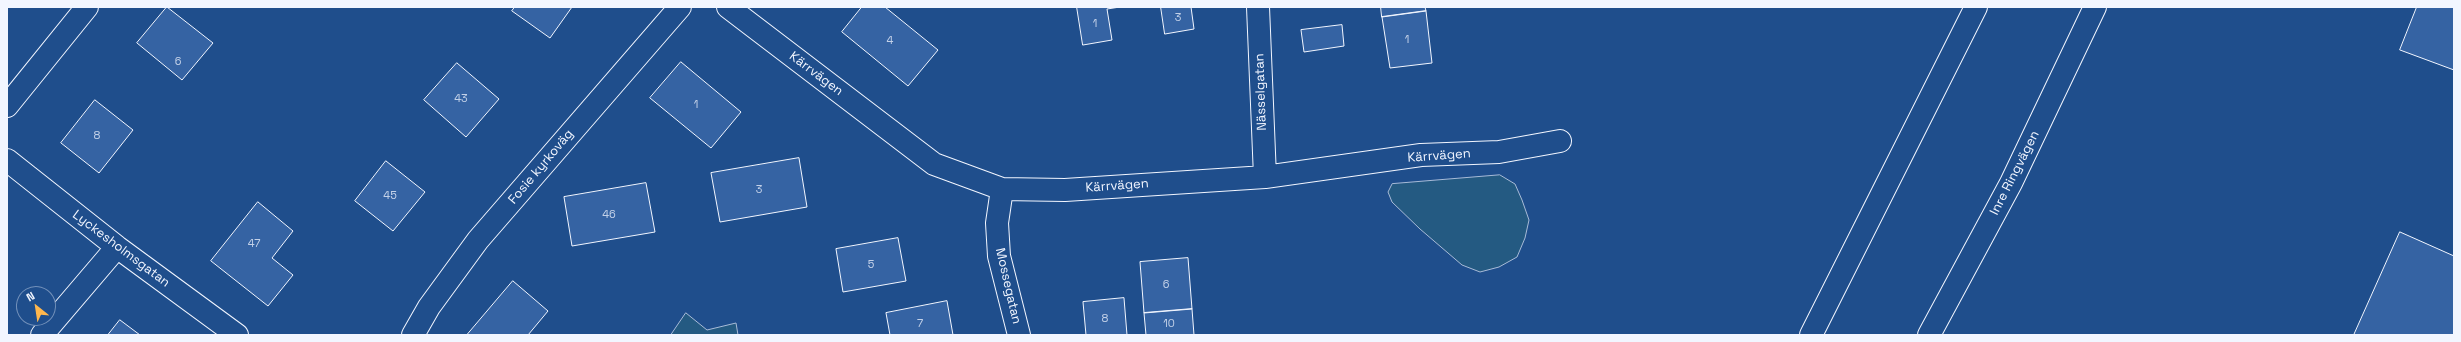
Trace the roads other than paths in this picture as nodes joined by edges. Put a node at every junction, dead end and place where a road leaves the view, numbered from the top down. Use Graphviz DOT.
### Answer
graph roads {
  1 [pos="87,7"];
  2 [pos="680,7"];
  3 [pos="728,7"];
  4 [pos="1258,7"];
  5 [pos="1976,7"];
  6 [pos="2095,7"];
  7 [pos="7,106"];
  8 [pos="1560,141"];
  9 [pos="7,160"];
  10 [pos="1265,177"];
  11 [pos="1002,189"];
  12 [pos="116,247"];
  13 [pos="42,335"];
  14 [pos="237,335"];
  15 [pos="413,335"];
  16 [pos="1019,335"];
  17 [pos="1811,335"];
  18 [pos="1929,335"];
  1 -- 7 [label="main road"];
  2 -- 15 [label="main road, Fosie kyrkoväg"];
  3 -- 11 [label="main road, Kärrvägen"];
  4 -- 10 [label="main road, Nässelgatan"];
  5 -- 17 [label="main road"];
  6 -- 18 [label="main road, Inre Ringvägen"];
  8 -- 10 [label="main road, Kärrvägen"];
  9 -- 12 [label="main road, Lyckesholmsgatan"];
  10 -- 11 [label="main road, Kärrvägen"];
  11 -- 16 [label="main road, Mossegatan"];
  12 -- 13 [label="main road"];
  12 -- 14 [label="main road, Lyckesholmsgatan"];
}
